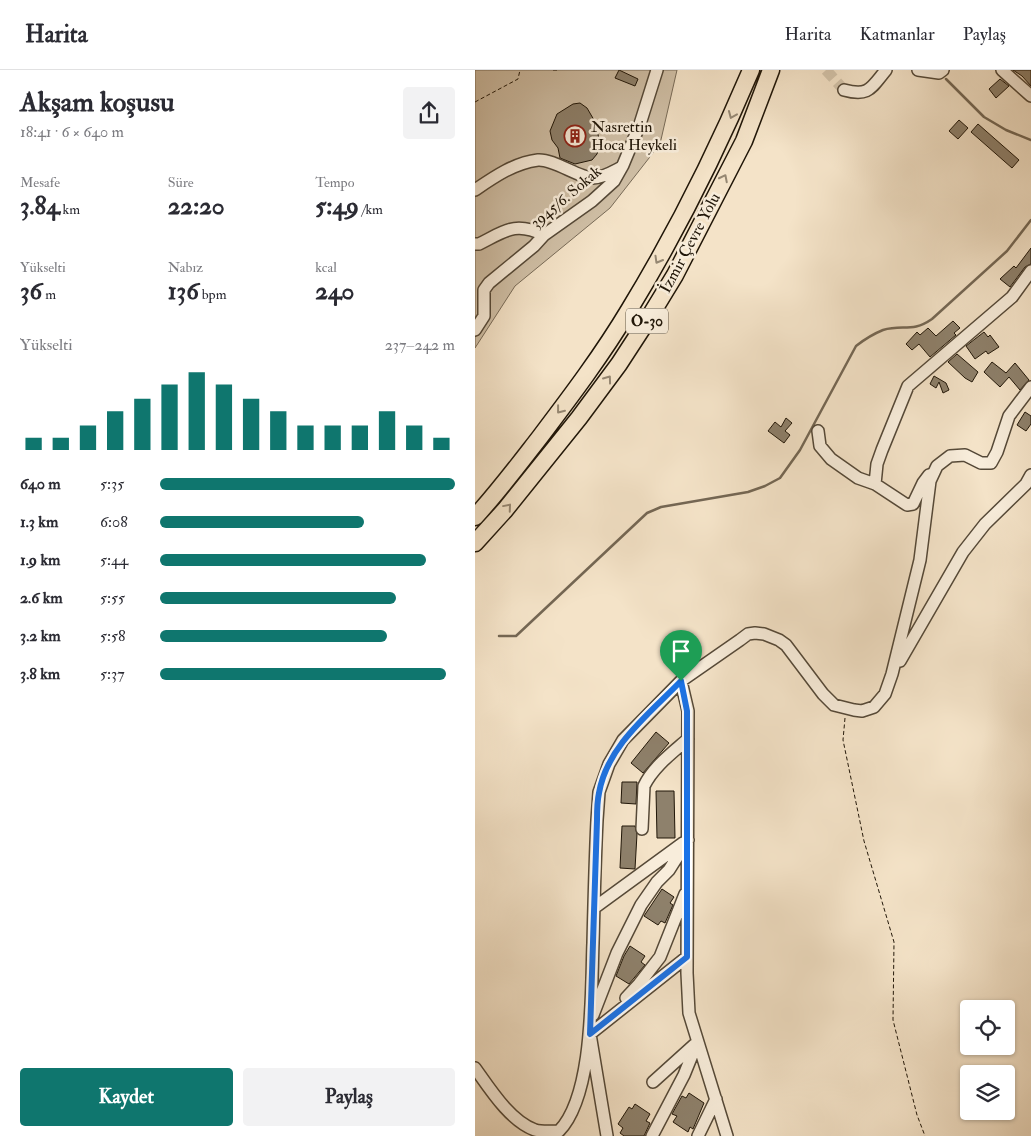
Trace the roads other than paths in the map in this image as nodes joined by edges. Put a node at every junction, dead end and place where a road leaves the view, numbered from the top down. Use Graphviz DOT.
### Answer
graph roads {
  1 [pos="657,70"];
  2 [pos="751,70"];
  3 [pos="771,70"];
  4 [pos="886,70"];
  5 [pos="918,70"];
  6 [pos="943,70"];
  7 [pos="1002,70"];
  8 [pos="845,90"];
  9 [pos="1031,96"];
  10 [pos="622,167"];
  11 [pos="475,190"];
  12 [pos="544,235"];
  13 [pos="475,244"];
  14 [pos="1031,271"];
  15 [pos="475,330"];
  16 [pos="1031,387"];
  17 [pos="817,431"];
  18 [pos="937,466"];
  19 [pos="1031,475"];
  20 [pos="875,484"];
  21 [pos="475,517"];
  22 [pos="475,543"];
  23 [pos="893,674"];
  24 [pos="681,681"];
  25 [pos="688,739"];
  26 [pos="642,829"];
  27 [pos="687,840"];
  28 [pos="687,889"];
  29 [pos="594,908"];
  30 [pos="687,957"];
  31 [pos="590,1029"];
  32 [pos="697,1043"];
  33 [pos="475,1068"];
  34 [pos="653,1082"];
  35 [pos="716,1099"];
  36 [pos="559,1133"];
  37 [pos="607,1136"];
  38 [pos="651,1136"];
  39 [pos="699,1136"];
  40 [pos="727,1136"];
  1 -- 10 [label="street, 3945/6. Sokak"];
  2 -- 21 [label="highway, İzmir Çevre Yolu / O-30, one-way"];
  22 -- 3 [label="highway, İzmir Çevre Yolu / O-30, one-way"];
  4 -- 8 [label="street"];
  5 -- 6 [label="street"];
  7 -- 9 [label="street"];
  10 -- 11 [label="street"];
  10 -- 12 [label="street, 3945/6. Sokak"];
  12 -- 13 [label="street"];
  12 -- 15 [label="street, 3945/6. Sokak"];
  14 -- 20 [label="street"];
  16 -- 18 [label="street"];
  17 -- 20 [label="street"];
  18 -- 20 [label="street"];
  18 -- 23 [label="street"];
  19 -- 23 [label="street"];
  23 -- 24 [label="street"];
  24 -- 25 [label="street"];
  24 -- 29 [label="street"];
  25 -- 26 [label="street"];
  25 -- 27 [label="street"];
  27 -- 28 [label="street"];
  27 -- 29 [label="street"];
  27 -- 31 [label="street"];
  28 -- 30 [label="street"];
  28 -- 31 [label="street"];
  29 -- 31 [label="street"];
  30 -- 31 [label="street"];
  30 -- 32 [label="street"];
  31 -- 36 [label="street"];
  31 -- 37 [label="street"];
  32 -- 34 [label="street"];
  32 -- 35 [label="street"];
  32 -- 38 [label="street"];
  33 -- 36 [label="street"];
  35 -- 39 [label="street"];
  35 -- 40 [label="street"];
}
